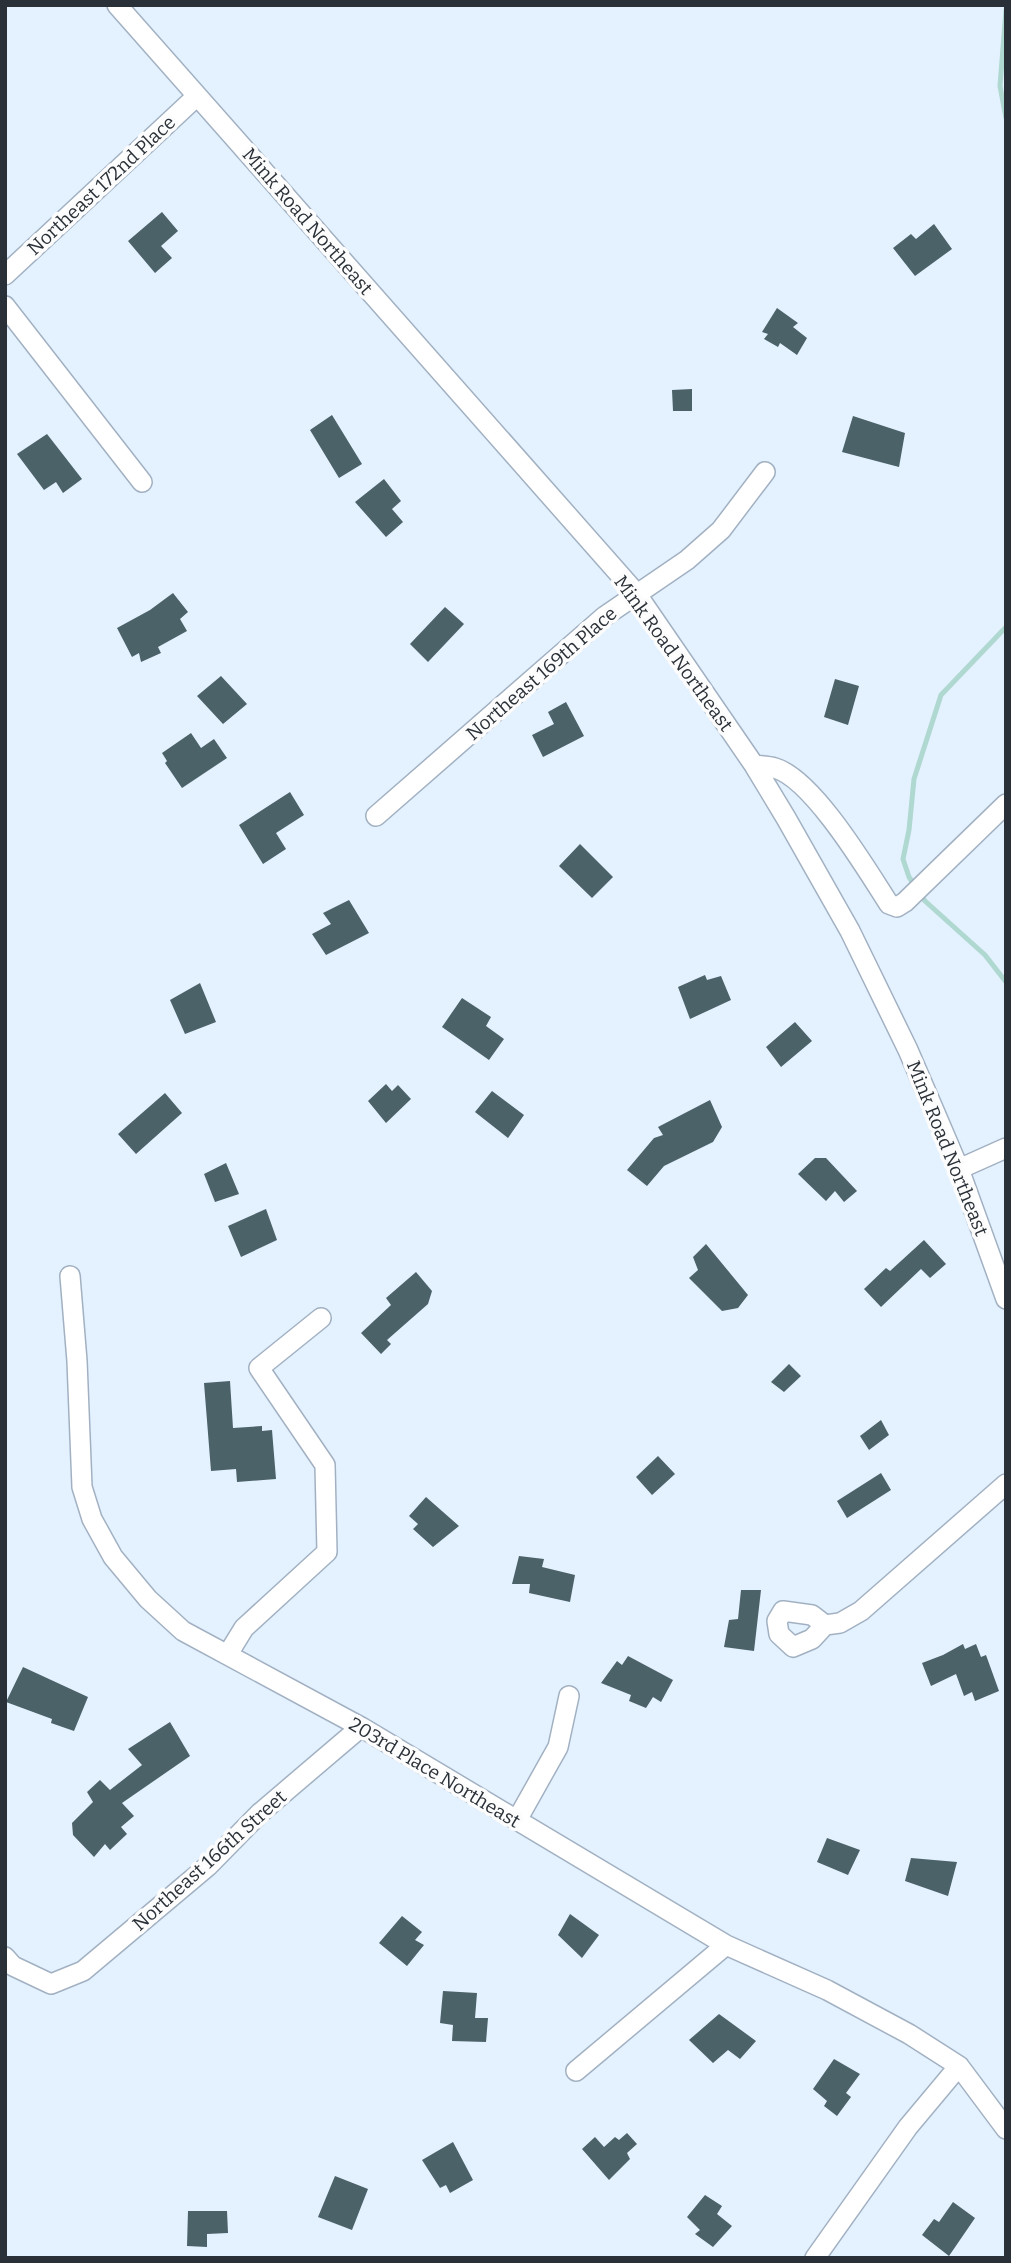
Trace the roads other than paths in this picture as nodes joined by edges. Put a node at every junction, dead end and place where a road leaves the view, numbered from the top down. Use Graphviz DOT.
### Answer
graph roads {
  1 [pos="117,5"];
  2 [pos="197,96"];
  3 [pos="5,275"];
  4 [pos="5,306"];
  5 [pos="765,472"];
  6 [pos="142,482"];
  7 [pos="636,593"];
  8 [pos="754,765"];
  9 [pos="1006,804"];
  10 [pos="376,816"];
  11 [pos="1006,1148"];
  12 [pos="959,1170"];
  13 [pos="70,1276"];
  14 [pos="1006,1299"];
  15 [pos="321,1318"];
  16 [pos="1006,1484"];
  17 [pos="825,1625"];
  18 [pos="229,1654"];
  19 [pos="569,1696"];
  20 [pos="361,1727"];
  21 [pos="517,1820"];
  22 [pos="726,1945"];
  23 [pos="9,1961"];
  24 [pos="959,2066"];
  25 [pos="576,2071"];
  26 [pos="1006,2129"];
  27 [pos="815,2258"];
  1 -- 2 [label="street, Mink Road Northeast"];
  2 -- 3 [label="street, Northeast 172nd Place"];
  2 -- 7 [label="street, Mink Road Northeast"];
  4 -- 6 [label="street"];
  5 -- 7 [label="street, Northeast 169th Place"];
  7 -- 8 [label="street, Mink Road Northeast"];
  7 -- 10 [label="street, Northeast 169th Place"];
  8 -- 9 [label="street"];
  8 -- 12 [label="street, Mink Road Northeast"];
  11 -- 12 [label="street"];
  12 -- 14 [label="street, Mink Road Northeast"];
  13 -- 18 [label="street, 203rd Place Northeast"];
  15 -- 18 [label="street"];
  16 -- 17 [label="street"];
  18 -- 20 [label="street, 203rd Place Northeast"];
  19 -- 21 [label="street"];
  20 -- 21 [label="street, 203rd Place Northeast"];
  20 -- 23 [label="street, Northeast 166th Street"];
  21 -- 22 [label="street, 203rd Place Northeast"];
  22 -- 24 [label="street, 203rd Place Northeast"];
  22 -- 25 [label="street"];
  24 -- 26 [label="street, 203rd Place Northeast"];
  24 -- 27 [label="street"];
}
